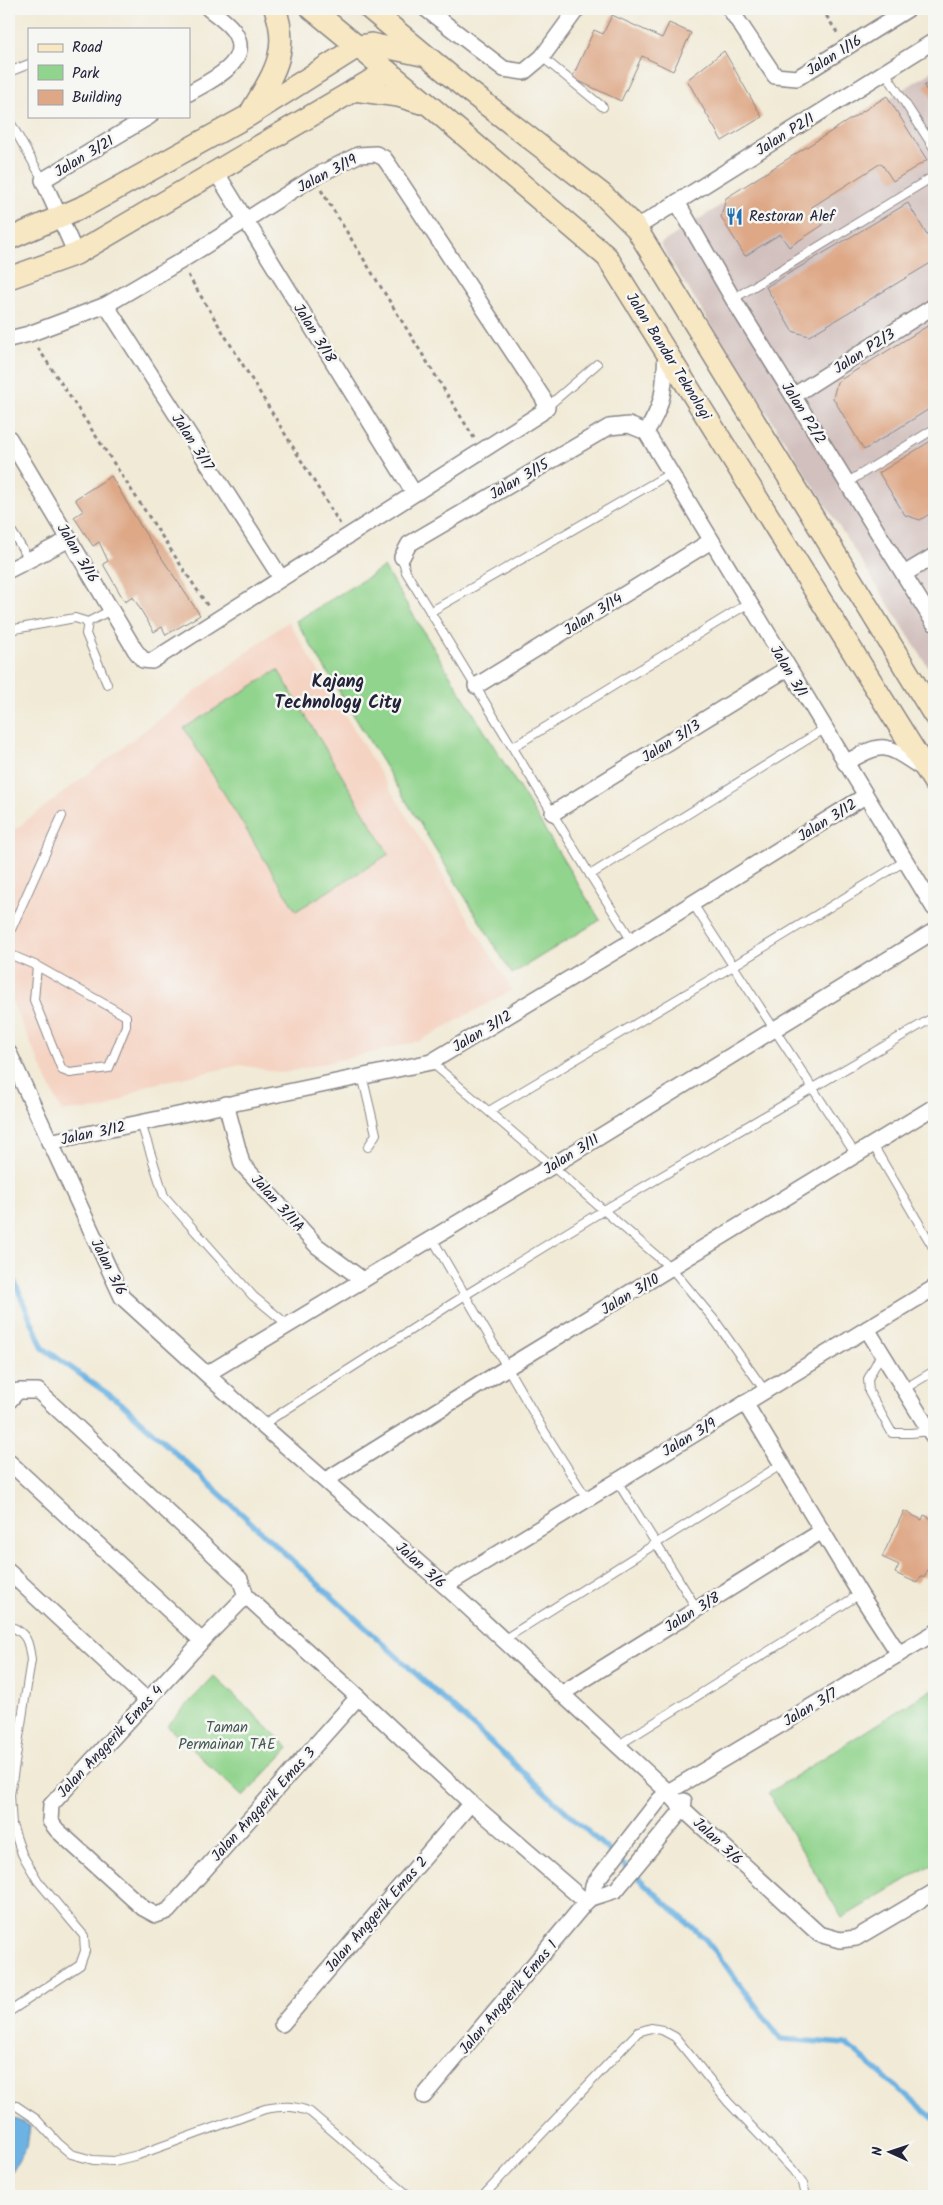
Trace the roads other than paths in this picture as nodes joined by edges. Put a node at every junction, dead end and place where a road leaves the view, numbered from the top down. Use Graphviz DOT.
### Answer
graph roads {
  1 [pos="209,9"];
  2 [pos="275,9"];
  3 [pos="312,9"];
  4 [pos="369,9"];
  5 [pos="426,9"];
  6 [pos="577,9"];
  7 [pos="730,9"];
  8 [pos="908,9"];
  9 [pos="934,41"];
  10 [pos="359,46"];
  11 [pos="383,46"];
  12 [pos="424,55"];
  13 [pos="542,57"];
  14 [pos="28,64"];
  15 [pos="387,71"];
  16 [pos="9,72"];
  17 [pos="885,72"];
  18 [pos="354,90"];
  19 [pos="190,92"];
  20 [pos="430,106"];
  21 [pos="603,107"];
  22 [pos="248,116"];
  23 [pos="147,118"];
  24 [pos="9,120"];
  25 [pos="934,148"];
  26 [pos="216,172"];
  27 [pos="934,176"];
  28 [pos="43,180"];
  29 [pos="677,202"];
  30 [pos="60,217"];
  31 [pos="247,220"];
  32 [pos="636,228"];
  33 [pos="9,239"];
  34 [pos="76,254"];
  35 [pos="9,278"];
  36 [pos="733,299"];
  37 [pos="106,305"];
  38 [pos="934,306"];
  39 [pos="9,339"];
  40 [pos="666,352"];
  41 [pos="597,364"];
  42 [pos="793,396"];
  43 [pos="547,407"];
  44 [pos="934,429"];
  45 [pos="646,432"];
  46 [pos="9,438"];
  47 [pos="671,473"];
  48 [pos="848,482"];
  49 [pos="414,494"];
  50 [pos="9,527"];
  51 [pos="70,539"];
  52 [pos="711,541"];
  53 [pos="934,556"];
  54 [pos="402,557"];
  55 [pos="30,561"];
  56 [pos="9,570"];
  57 [pos="904,574"];
  58 [pos="281,578"];
  59 [pos="748,603"];
  60 [pos="111,610"];
  61 [pos="430,612"];
  62 [pos="88,622"];
  63 [pos="934,623"];
  64 [pos="9,630"];
  65 [pos="788,668"];
  66 [pos="107,684"];
  67 [pos="476,686"];
  68 [pos="934,715"];
  69 [pos="824,729"];
  70 [pos="513,747"];
  71 [pos="845,763"];
  72 [pos="931,776"];
  73 [pos="865,796"];
  74 [pos="554,813"];
  75 [pos="62,816"];
  76 [pos="905,861"];
  77 [pos="590,875"];
  78 [pos="693,904"];
  79 [pos="934,908"];
  80 [pos="934,931"];
  81 [pos="9,934"];
  82 [pos="632,941"];
  83 [pos="9,954"];
  84 [pos="37,966"];
  85 [pos="733,966"];
  86 [pos="934,1017"];
  87 [pos="774,1028"];
  88 [pos="9,1053"];
  89 [pos="431,1062"];
  90 [pos="362,1075"];
  91 [pos="812,1087"];
  92 [pos="226,1104"];
  93 [pos="934,1107"];
  94 [pos="489,1110"];
  95 [pos="141,1123"];
  96 [pos="49,1142"];
  97 [pos="873,1145"];
  98 [pos="368,1147"];
  99 [pos="856,1155"];
  100 [pos="552,1166"];
  101 [pos="604,1210"];
  102 [pos="432,1238"];
  103 [pos="934,1249"];
  104 [pos="672,1269"];
  105 [pos="363,1280"];
  106 [pos="934,1288"];
  107 [pos="467,1294"];
  108 [pos="288,1325"];
  109 [pos="867,1329"];
  110 [pos="882,1352"];
  111 [pos="508,1367"];
  112 [pos="934,1371"];
  113 [pos="207,1374"];
  114 [pos="904,1389"];
  115 [pos="765,1391"];
  116 [pos="9,1401"];
  117 [pos="745,1403"];
  118 [pos="262,1425"];
  119 [pos="932,1434"];
  120 [pos="9,1462"];
  121 [pos="782,1464"];
  122 [pos="326,1480"];
  123 [pos="617,1481"];
  124 [pos="587,1499"];
  125 [pos="822,1531"];
  126 [pos="656,1543"];
  127 [pos="9,1572"];
  128 [pos="445,1586"];
  129 [pos="860,1594"];
  130 [pos="246,1596"];
  131 [pos="697,1609"];
  132 [pos="9,1626"];
  133 [pos="934,1633"];
  134 [pos="503,1640"];
  135 [pos="202,1641"];
  136 [pos="898,1654"];
  137 [pos="561,1694"];
  138 [pos="358,1697"];
  139 [pos="148,1701"];
  140 [pos="617,1746"];
  141 [pos="686,1782"];
  142 [pos="668,1792"];
  143 [pos="471,1803"];
  144 [pos="683,1809"];
  145 [pos="934,1892"];
  146 [pos="588,1900"];
  147 [pos="168,1911"];
  148 [pos="9,2012"];
  149 [pos="282,2024"];
  150 [pos="424,2096"];
  151 [pos="9,2101"];
  152 [pos="409,2196"];
  153 [pos="483,2196"];
  154 [pos="806,2196"];
  1 -- 19 [label="street"];
  2 -- 22 [label="street"];
  3 -- 10 [label="street, Jalan Bandar Teknologi"];
  4 -- 11 [label="street"];
  4 -- 12 [label="street"];
  5 -- 13 [label="street"];
  6 -- 13 [label="street"];
  7 -- 8 [label="street, Jalan 1/16"];
  9 -- 17 [label="street, Jalan P2/1"];
  10 -- 11 [label="street"];
  10 -- 15 [label="street, Jalan Bandar Teknologi"];
  10 -- 22 [label="street"];
  11 -- 12 [label="street"];
  11 -- 15 [label="street"];
  12 -- 32 [label="street"];
  13 -- 21 [label="lane"];
  14 -- 16 [label="lane"];
  15 -- 18 [label="street"];
  15 -- 20 [label="street, Jalan Bandar Teknologi"];
  17 -- 25 [label="lane"];
  17 -- 29 [label="street, Jalan P2/1"];
  18 -- 20 [label="street"];
  18 -- 26 [label="street"];
  20 -- 40 [label="street, Jalan Bandar Teknologi"];
  22 -- 30 [label="street"];
  23 -- 28 [label="street, Jalan 3/21"];
  24 -- 28 [label="lane"];
  26 -- 31 [label="street, Jalan 3/18"];
  26 -- 34 [label="street"];
  27 -- 36 [label="lane"];
  28 -- 30 [label="street"];
  29 -- 32 [label="street, Jalan P2/1"];
  29 -- 36 [label="street, Jalan P2/2"];
  30 -- 33 [label="street"];
  30 -- 34 [label="street"];
  31 -- 37 [label="street, Jalan 3/19"];
  31 -- 43 [label="street, Jalan 3/19"];
  31 -- 49 [label="street, Jalan 3/18"];
  32 -- 68 [label="street"];
  34 -- 35 [label="street"];
  36 -- 42 [label="street, Jalan P2/2"];
  37 -- 39 [label="street, Jalan 3/19"];
  37 -- 58 [label="street, Jalan 3/17"];
  38 -- 42 [label="street, Jalan P2/3"];
  40 -- 45 [label="street"];
  40 -- 72 [label="street, Jalan Bandar Teknologi"];
  41 -- 43 [label="lane"];
  42 -- 48 [label="street, Jalan P2/2"];
  43 -- 49 [label="street"];
  44 -- 48 [label="lane"];
  45 -- 47 [label="street, Jalan 3/1"];
  45 -- 54 [label="street, Jalan 3/15"];
  46 -- 51 [label="street, Jalan 3/16"];
  47 -- 52 [label="street, Jalan 3/1"];
  47 -- 61 [label="lane"];
  48 -- 57 [label="street, Jalan P2/2"];
  49 -- 58 [label="street"];
  50 -- 55 [label="lane"];
  51 -- 55 [label="street"];
  51 -- 60 [label="street, Jalan 3/16"];
  52 -- 59 [label="street, Jalan 3/1"];
  52 -- 67 [label="street, Jalan 3/14"];
  53 -- 57 [label="street"];
  54 -- 61 [label="lane"];
  55 -- 56 [label="street"];
  57 -- 63 [label="street, Jalan P2/2"];
  58 -- 60 [label="street, Jalan 3/16"];
  59 -- 65 [label="street, Jalan 3/1"];
  59 -- 70 [label="lane"];
  60 -- 62 [label="lane"];
  61 -- 67 [label="lane"];
  62 -- 64 [label="lane"];
  62 -- 66 [label="lane"];
  65 -- 69 [label="street, Jalan 3/1"];
  65 -- 74 [label="street, Jalan 3/13"];
  67 -- 70 [label="lane"];
  69 -- 71 [label="street, Jalan 3/1"];
  69 -- 77 [label="lane"];
  70 -- 74 [label="lane"];
  71 -- 72 [label="street"];
  71 -- 73 [label="street, Jalan 3/1"];
  73 -- 76 [label="street, Jalan 3/1"];
  73 -- 78 [label="street, Jalan 3/12"];
  74 -- 77 [label="lane"];
  75 -- 81 [label="lane"];
  76 -- 79 [label="street, Jalan 3/1"];
  76 -- 85 [label="lane"];
  77 -- 82 [label="lane"];
  78 -- 82 [label="street, Jalan 3/12"];
  78 -- 85 [label="lane"];
  80 -- 87 [label="street, Jalan 3/11"];
  82 -- 89 [label="street, Jalan 3/12"];
  83 -- 84 [label="lane"];
  84 -- 84 [label="lane"];
  85 -- 87 [label="lane"];
  85 -- 94 [label="lane"];
  86 -- 91 [label="lane"];
  87 -- 91 [label="lane"];
  87 -- 100 [label="street, Jalan 3/11"];
  88 -- 96 [label="street, Jalan 3/6"];
  89 -- 90 [label="street, Jalan 3/12"];
  89 -- 94 [label="lane"];
  90 -- 92 [label="street, Jalan 3/12"];
  90 -- 98 [label="lane"];
  91 -- 99 [label="lane"];
  91 -- 101 [label="lane"];
  92 -- 95 [label="street, Jalan 3/12"];
  92 -- 105 [label="street, Jalan 3/11A"];
  93 -- 97 [label="street, Jalan 3/10"];
  94 -- 100 [label="lane"];
  95 -- 96 [label="street, Jalan 3/12"];
  95 -- 108 [label="lane"];
  96 -- 113 [label="street, Jalan 3/6"];
  97 -- 99 [label="street, Jalan 3/10"];
  97 -- 103 [label="lane"];
  99 -- 104 [label="street, Jalan 3/10"];
  100 -- 101 [label="lane"];
  100 -- 102 [label="street, Jalan 3/11"];
  101 -- 104 [label="lane"];
  101 -- 107 [label="lane"];
  102 -- 105 [label="street, Jalan 3/11"];
  102 -- 107 [label="lane"];
  104 -- 111 [label="street, Jalan 3/10"];
  104 -- 115 [label="lane"];
  105 -- 108 [label="street, Jalan 3/11"];
  106 -- 109 [label="street, Jalan 3/9"];
  107 -- 111 [label="lane"];
  107 -- 118 [label="lane"];
  108 -- 113 [label="street, Jalan 3/11"];
  109 -- 110 [label="street"];
  109 -- 115 [label="street, Jalan 3/9"];
  110 -- 114 [label="street"];
  110 -- 119 [label="lane"];
  111 -- 122 [label="street, Jalan 3/10"];
  111 -- 124 [label="lane"];
  112 -- 114 [label="lane"];
  113 -- 118 [label="street, Jalan 3/6"];
  114 -- 119 [label="street"];
  115 -- 117 [label="street, Jalan 3/9"];
  116 -- 130 [label="street"];
  117 -- 121 [label="street"];
  117 -- 123 [label="street, Jalan 3/9"];
  118 -- 122 [label="street, Jalan 3/6"];
  120 -- 135 [label="street"];
  121 -- 125 [label="street"];
  121 -- 126 [label="lane"];
  122 -- 128 [label="street, Jalan 3/6"];
  123 -- 124 [label="street, Jalan 3/9"];
  123 -- 126 [label="lane"];
  124 -- 128 [label="street, Jalan 3/9"];
  125 -- 129 [label="street"];
  125 -- 131 [label="street, Jalan 3/8"];
  126 -- 131 [label="lane"];
  126 -- 134 [label="lane"];
  127 -- 139 [label="street"];
  128 -- 134 [label="street, Jalan 3/6"];
  129 -- 136 [label="street"];
  129 -- 140 [label="lane"];
  130 -- 135 [label="street, Jalan Anggerik Emas 4"];
  130 -- 138 [label="street"];
  131 -- 137 [label="street, Jalan 3/8"];
  132 -- 148 [label="lane"];
  133 -- 136 [label="street, Jalan 3/7"];
  134 -- 137 [label="street, Jalan 3/6"];
  135 -- 139 [label="street, Jalan Anggerik Emas 4"];
  136 -- 141 [label="street, Jalan 3/7"];
  137 -- 140 [label="street, Jalan 3/6"];
  138 -- 143 [label="street"];
  138 -- 147 [label="street, Jalan Anggerik Emas 3"];
  139 -- 147 [label="street, Jalan Anggerik Emas 4"];
  140 -- 142 [label="street, Jalan 3/6"];
  141 -- 142 [label="street, Jalan 3/7"];
  141 -- 144 [label="street"];
  142 -- 144 [label="street, Jalan 3/6"];
  142 -- 146 [label="street, Jalan Anggerik Emas 1"];
  143 -- 146 [label="street"];
  143 -- 149 [label="street, Jalan Anggerik Emas 2"];
  144 -- 145 [label="street, Jalan 3/6"];
  144 -- 146 [label="street"];
  146 -- 150 [label="street, Jalan Anggerik Emas 1"];
  151 -- 152 [label="lane"];
  153 -- 154 [label="lane"];
}
